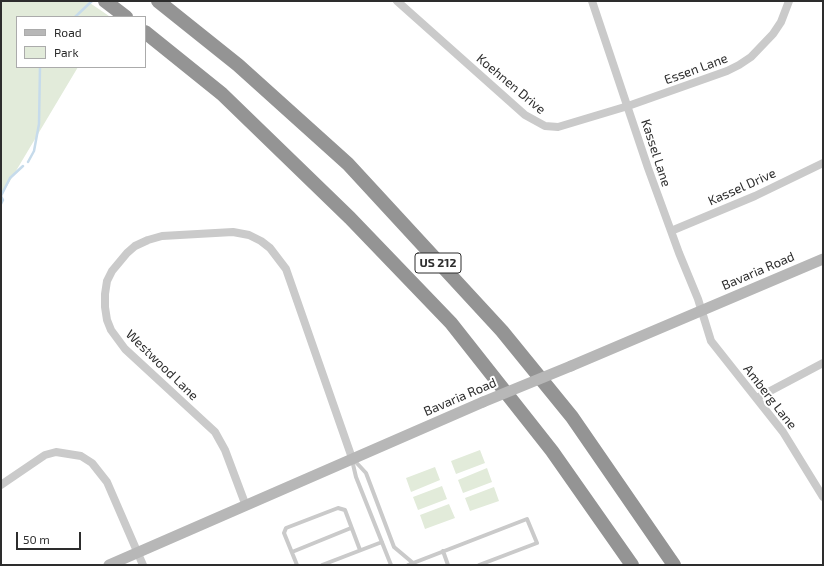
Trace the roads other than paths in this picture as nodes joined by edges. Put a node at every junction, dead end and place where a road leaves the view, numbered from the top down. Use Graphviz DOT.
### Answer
graph roads {
  1 [pos="105,1"];
  2 [pos="158,1"];
  3 [pos="397,1"];
  4 [pos="592,1"];
  5 [pos="789,1"];
  6 [pos="122,14"];
  7 [pos="146,33"];
  8 [pos="628,106"];
  9 [pos="823,163"];
  10 [pos="670,231"];
  11 [pos="823,259"];
  12 [pos="701,311"];
  13 [pos="823,363"];
  14 [pos="757,398"];
  15 [pos="352,458"];
  16 [pos="1,485"];
  17 [pos="823,497"];
  18 [pos="246,506"];
  19 [pos="351,528"];
  20 [pos="382,542"];
  21 [pos="394,547"];
  22 [pos="360,550"];
  23 [pos="385,551"];
  24 [pos="442,551"];
  25 [pos="292,552"];
  26 [pos="138,553"];
  27 [pos="413,563"];
  28 [pos="421,563"];
  29 [pos="109,565"];
  30 [pos="143,565"];
  31 [pos="297,565"];
  32 [pos="322,565"];
  33 [pos="391,565"];
  34 [pos="408,565"];
  35 [pos="448,565"];
  36 [pos="479,565"];
  37 [pos="632,565"];
  38 [pos="674,565"];
  1 -- 6 [label="highway"];
  2 -- 38 [label="highway, US 212"];
  3 -- 8 [label="street, Koehnen Drive"];
  4 -- 8 [label="street, Kassel Lane"];
  5 -- 8 [label="street, Essen Lane"];
  7 -- 37 [label="highway, US 212"];
  8 -- 10 [label="street, Kassel Lane"];
  9 -- 10 [label="street, Kassel Drive"];
  10 -- 12 [label="street, Kassel Lane"];
  11 -- 12 [label="street, Bavaria Road"];
  12 -- 14 [label="street, Amberg Lane"];
  12 -- 15 [label="street, Bavaria Road, bridge"];
  13 -- 14 [label="street"];
  14 -- 17 [label="street, Amberg Lane"];
  15 -- 18 [label="street, Bavaria Road"];
  15 -- 18 [label="street, Westwood Lane"];
  15 -- 20 [label="lane"];
  15 -- 21 [label="lane"];
  16 -- 26 [label="street"];
  18 -- 26 [label="street, Bavaria Road"];
  19 -- 22 [label="lane"];
  19 -- 25 [label="lane"];
  19 -- 25 [label="lane"];
  20 -- 22 [label="lane"];
  20 -- 23 [label="lane"];
  21 -- 23 [label="lane"];
  21 -- 27 [label="lane"];
  22 -- 32 [label="lane"];
  23 -- 33 [label="lane"];
  24 -- 28 [label="lane"];
  24 -- 35 [label="lane"];
  24 -- 36 [label="lane"];
  25 -- 31 [label="lane"];
  26 -- 29 [label="street, Bavaria Road"];
  26 -- 30 [label="street"];
  27 -- 28 [label="lane"];
  27 -- 34 [label="lane"];
}
